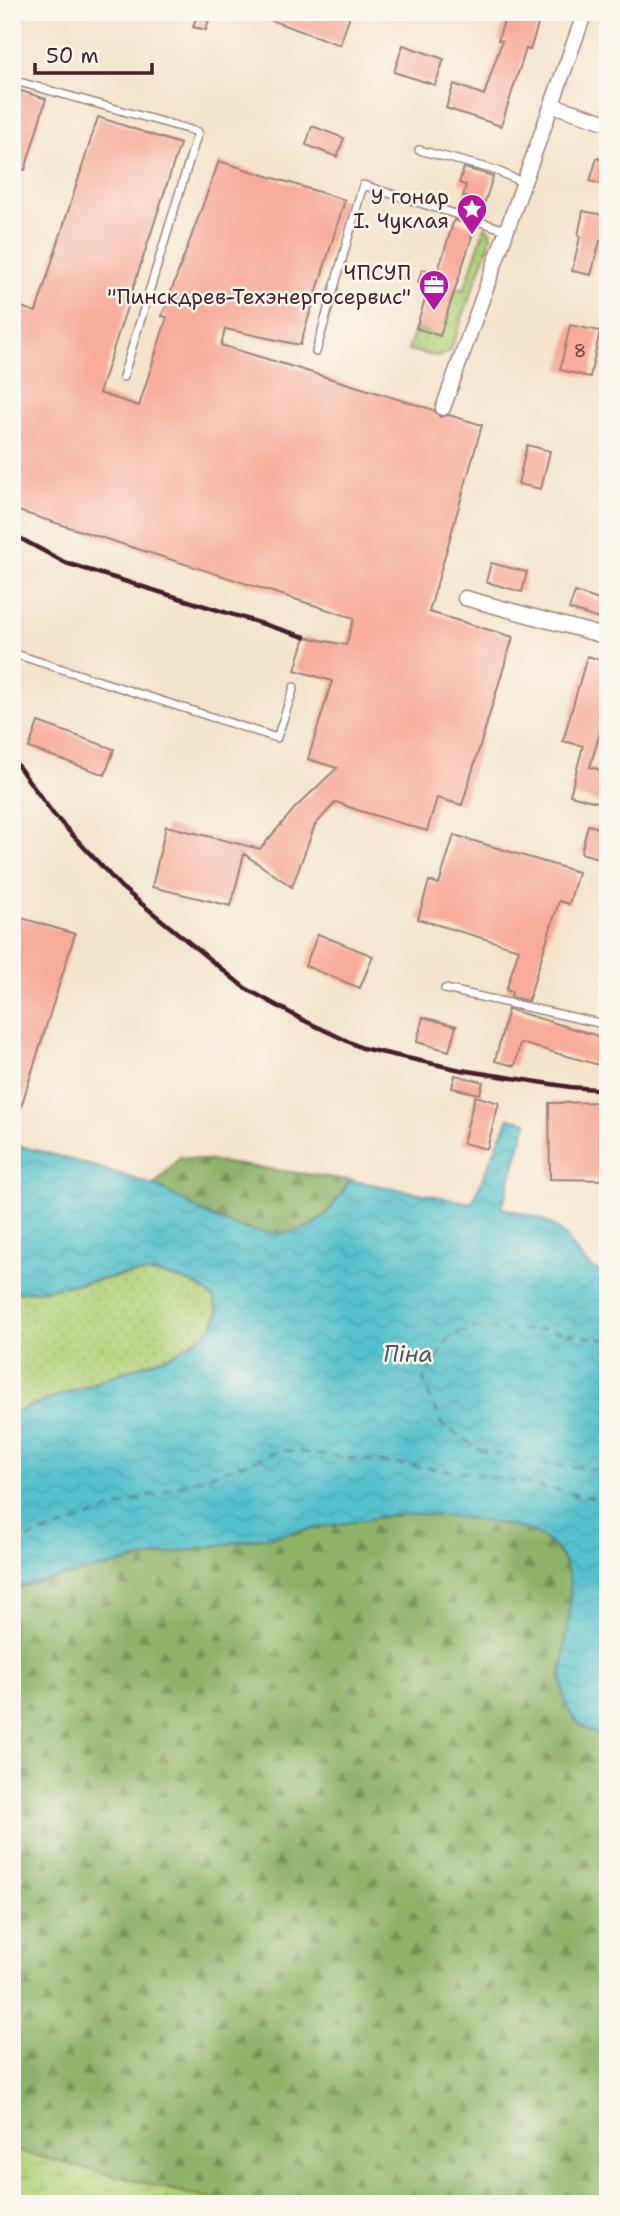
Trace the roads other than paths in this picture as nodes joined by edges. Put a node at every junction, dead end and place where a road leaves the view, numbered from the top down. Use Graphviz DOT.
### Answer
graph roads {
  1 [pos="585,12"];
  2 [pos="12,80"];
  3 [pos="552,106"];
  4 [pos="608,123"];
  5 [pos="419,150"];
  6 [pos="525,183"];
  7 [pos="506,230"];
  8 [pos="316,352"];
  9 [pos="122,377"];
  10 [pos="443,408"];
  11 [pos="465,598"];
  12 [pos="608,638"];
  13 [pos="12,653"];
  14 [pos="294,687"];
  15 [pos="445,989"];
  16 [pos="608,1025"];
  1 -- 3 [label="street"];
  2 -- 9 [label="lane"];
  3 -- 4 [label="street"];
  3 -- 6 [label="street"];
  5 -- 6 [label="lane"];
  6 -- 7 [label="street"];
  7 -- 8 [label="lane"];
  7 -- 10 [label="street"];
  11 -- 12 [label="street"];
  13 -- 14 [label="lane"];
  15 -- 16 [label="lane"];
}
